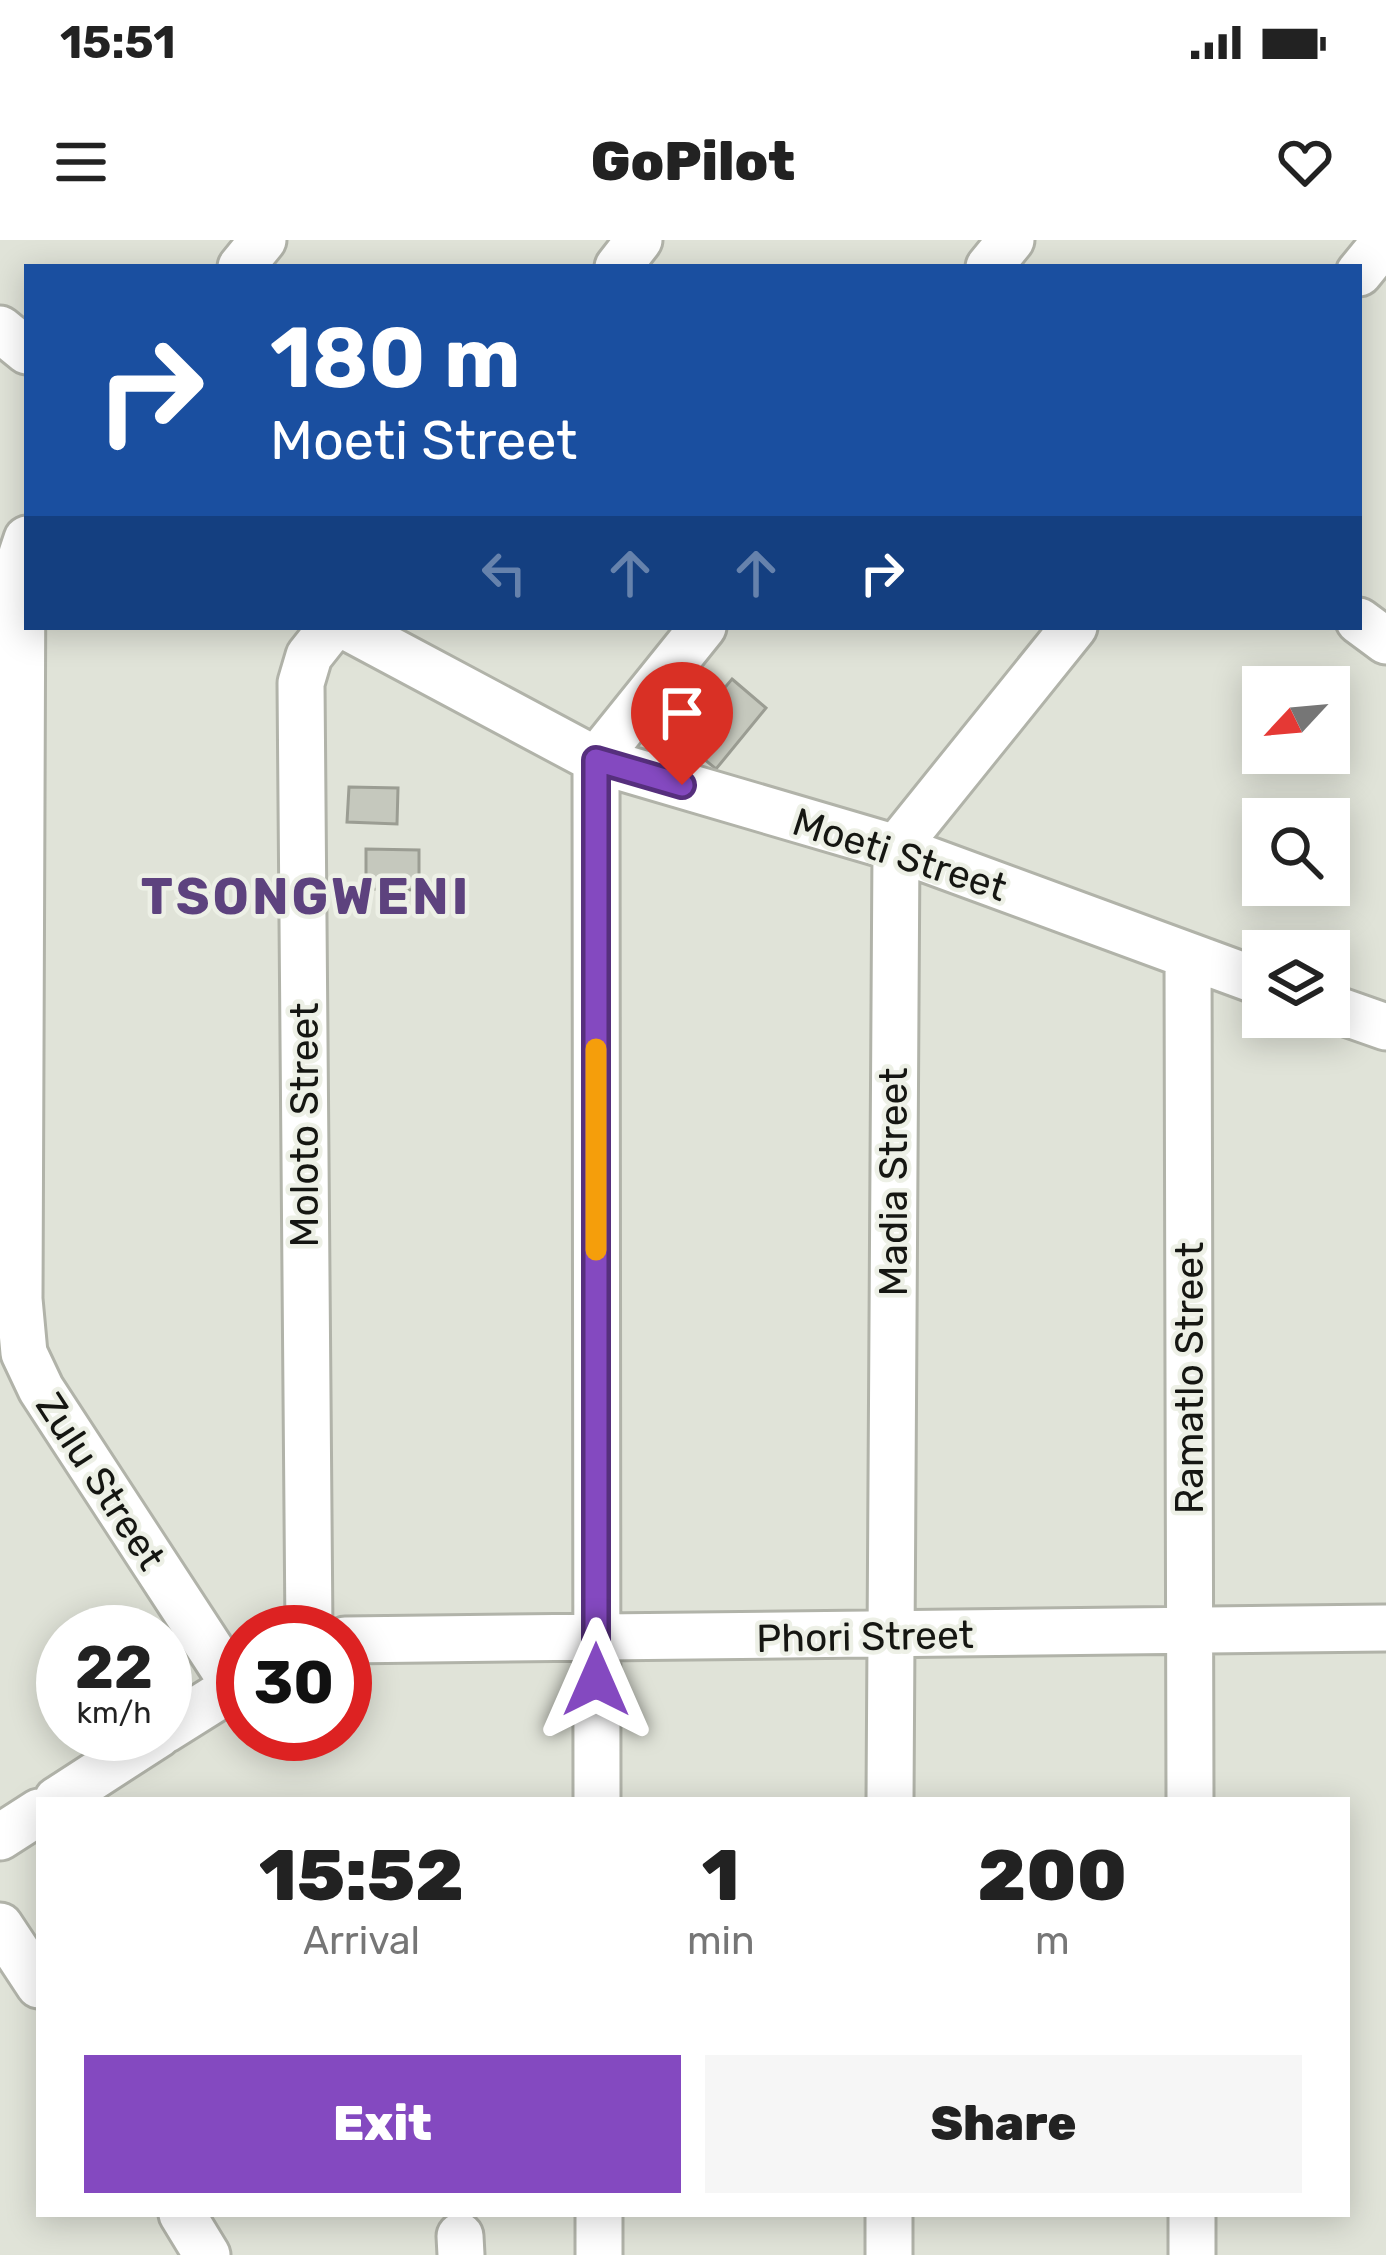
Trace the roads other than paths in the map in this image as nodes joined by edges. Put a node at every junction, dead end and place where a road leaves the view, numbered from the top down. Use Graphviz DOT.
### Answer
graph roads {
  1 [pos="263,240"];
  2 [pos="639,240"];
  3 [pos="1010,240"];
  4 [pos="1385,240"];
  5 [pos="243,264"];
  6 [pos="620,264"];
  7 [pos="991,264"];
  8 [pos="1362,269"];
  9 [pos="0,329"];
  10 [pos="24,349"];
  11 [pos="24,548"];
  12 [pos="330,630"];
  13 [pos="353,630"];
  14 [pos="701,630"];
  15 [pos="1072,630"];
  16 [pos="596,760"];
  17 [pos="896,848"];
  18 [pos="1188,956"];
  19 [pos="1242,975"];
  20 [pos="1350,1014"];
  21 [pos="1386,1027"];
  22 [pos="310,1605"];
  23 [pos="1386,1628"];
  24 [pos="1190,1629"];
  25 [pos="890,1636"];
  26 [pos="372,1640"];
  27 [pos="596,1640"];
  28 [pos="216,1649"];
  29 [pos="117,1761"];
  30 [pos="62,1797"];
  31 [pos="597,1797"];
  32 [pos="890,1797"];
  33 [pos="1190,1797"];
  34 [pos="36,1814"];
  35 [pos="0,1837"];
  36 [pos="0,1926"];
  37 [pos="36,1980"];
  38 [pos="184,2217"];
  39 [pos="599,2217"];
  40 [pos="889,2217"];
  41 [pos="1192,2217"];
  42 [pos="207,2255"];
  43 [pos="599,2255"];
  44 [pos="889,2255"];
  45 [pos="1192,2255"];
  1 -- 5 [label="street"];
  2 -- 6 [label="street"];
  3 -- 7 [label="street"];
  4 -- 8 [label="street"];
  9 -- 10 [label="street"];
  11 -- 28 [label="street, Zulu Street"];
  12 -- 22 [label="street, Moloto Street"];
  13 -- 16 [label="street, Moeti Street"];
  14 -- 16 [label="street"];
  15 -- 17 [label="street"];
  16 -- 17 [label="street, Moeti Street"];
  16 -- 27 [label="street"];
  17 -- 18 [label="street, Moeti Street"];
  17 -- 25 [label="street, Madia Street"];
  18 -- 19 [label="street, Moeti Street"];
  18 -- 24 [label="street, Ramatlo Street"];
  20 -- 21 [label="street"];
  23 -- 24 [label="street, Phori Street"];
  24 -- 25 [label="street, Phori Street"];
  24 -- 33 [label="street, Ramatlo Street"];
  25 -- 27 [label="street, Phori Street"];
  25 -- 32 [label="street, Madia Street"];
  26 -- 27 [label="street, Phori Street"];
  27 -- 31 [label="street"];
  29 -- 30 [label="street"];
  34 -- 35 [label="street"];
  36 -- 37 [label="street"];
  38 -- 42 [label="street"];
  39 -- 43 [label="street"];
  40 -- 44 [label="street"];
  41 -- 45 [label="street"];
}
